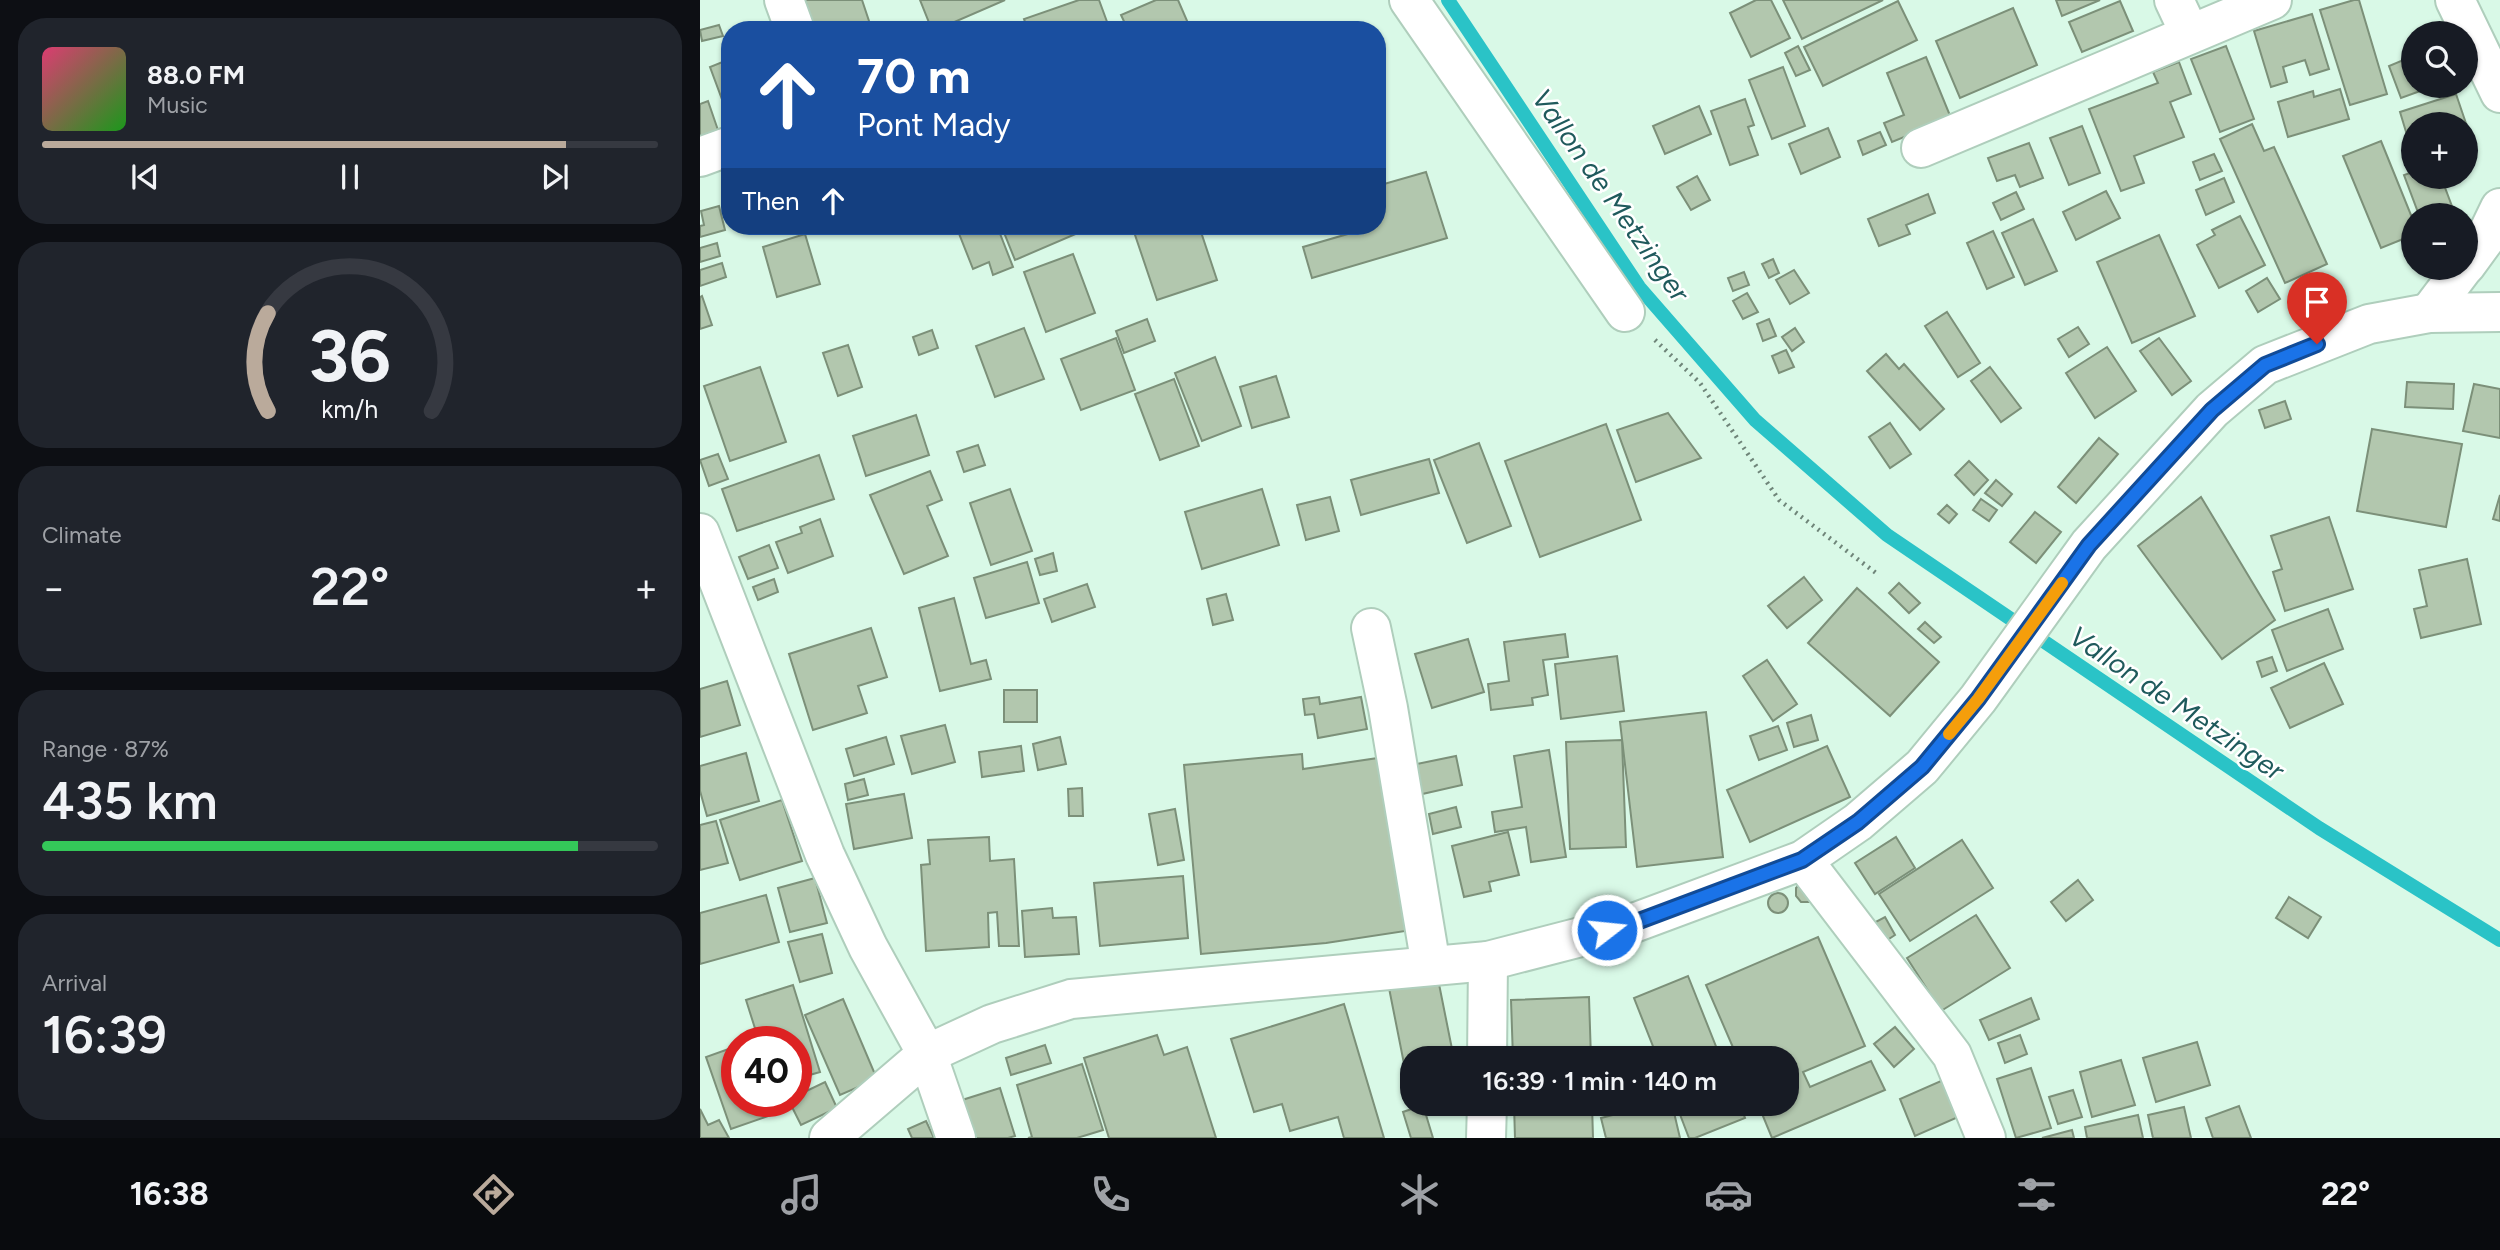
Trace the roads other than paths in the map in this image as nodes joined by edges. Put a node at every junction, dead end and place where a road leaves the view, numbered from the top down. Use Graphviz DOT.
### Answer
graph roads {
  1 [pos="784,0"];
  2 [pos="1409,0"];
  3 [pos="2272,0"];
  4 [pos="2455,0"];
  5 [pos="2182,17"];
  6 [pos="792,21"];
  7 [pos="2500,93"];
  8 [pos="1921,148"];
  9 [pos="721,150"];
  10 [pos="700,158"];
  11 [pos="2500,208"];
  12 [pos="2478,249"];
  13 [pos="2454,280"];
  14 [pos="1625,312"];
  15 [pos="2500,312"];
  16 [pos="2429,313"];
  17 [pos="700,533"];
  18 [pos="1371,628"];
  19 [pos="1802,860"];
  20 [pos="1488,961"];
  21 [pos="1431,966"];
  22 [pos="1487,1046"];
  23 [pos="927,1054"];
  24 [pos="1486,1116"];
  25 [pos="829,1138"];
  26 [pos="956,1138"];
  27 [pos="1486,1138"];
  28 [pos="1986,1138"];
  1 -- 6 [label="street"];
  2 -- 14 [label="street"];
  3 -- 5 [label="street"];
  4 -- 7 [label="street"];
  5 -- 8 [label="street"];
  9 -- 10 [label="street"];
  11 -- 12 [label="street"];
  13 -- 16 [label="street"];
  15 -- 16 [label="street"];
  16 -- 19 [label="street"];
  17 -- 23 [label="street"];
  18 -- 21 [label="street"];
  19 -- 20 [label="street"];
  19 -- 28 [label="street"];
  20 -- 21 [label="street"];
  20 -- 22 [label="street"];
  21 -- 23 [label="street"];
  23 -- 25 [label="street"];
  23 -- 26 [label="street"];
  24 -- 27 [label="street"];
}
